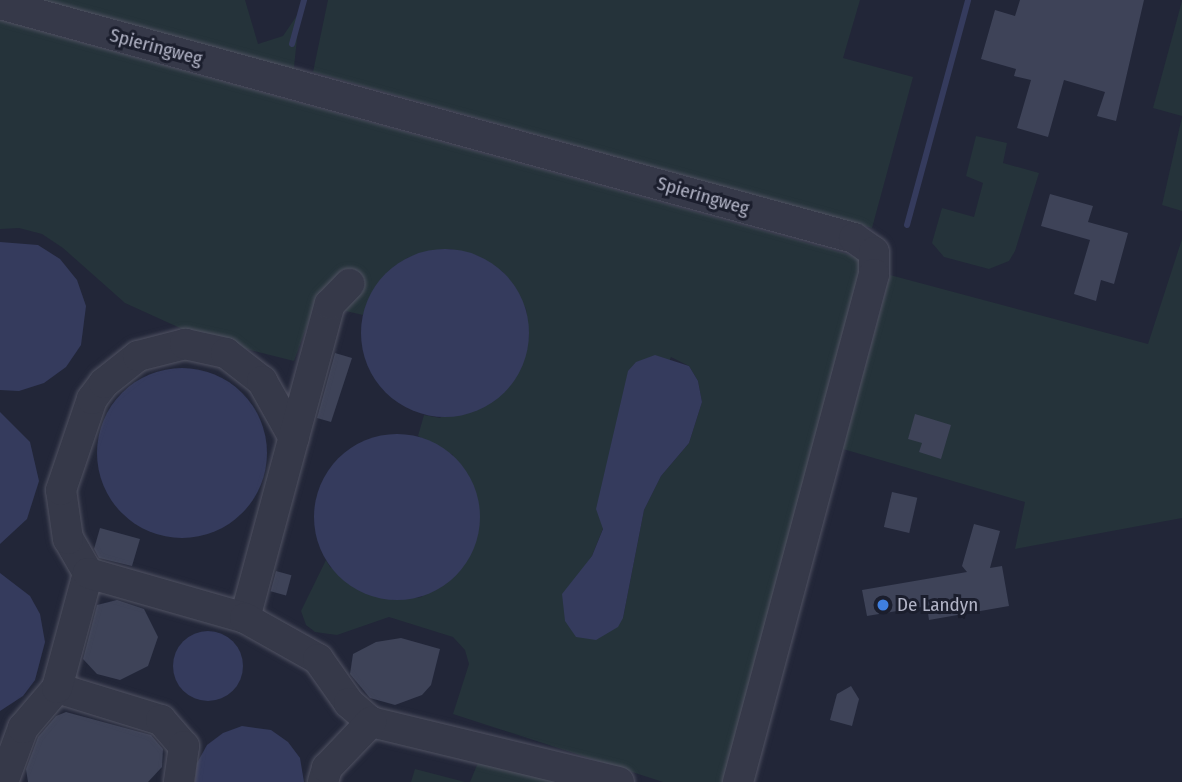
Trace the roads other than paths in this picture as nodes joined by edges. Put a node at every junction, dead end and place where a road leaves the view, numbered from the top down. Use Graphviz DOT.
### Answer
graph roads {
  1 [pos="0,4"];
  2 [pos="349,284"];
  3 [pos="294,438"];
  4 [pos="88,573"];
  5 [pos="245,618"];
  6 [pos="57,688"];
  7 [pos="371,722"];
  8 [pos="3,782"];
  9 [pos="179,782"];
  10 [pos="323,782"];
  11 [pos="619,782"];
  12 [pos="738,782"];
  1 -- 12 [label="street, Spieringweg"];
  2 -- 3 [label="street"];
  3 -- 4 [label="street"];
  3 -- 5 [label="street"];
  4 -- 5 [label="street"];
  4 -- 6 [label="street"];
  5 -- 7 [label="street"];
  6 -- 8 [label="street"];
  6 -- 9 [label="street"];
  7 -- 10 [label="street"];
  7 -- 11 [label="street"];
}
